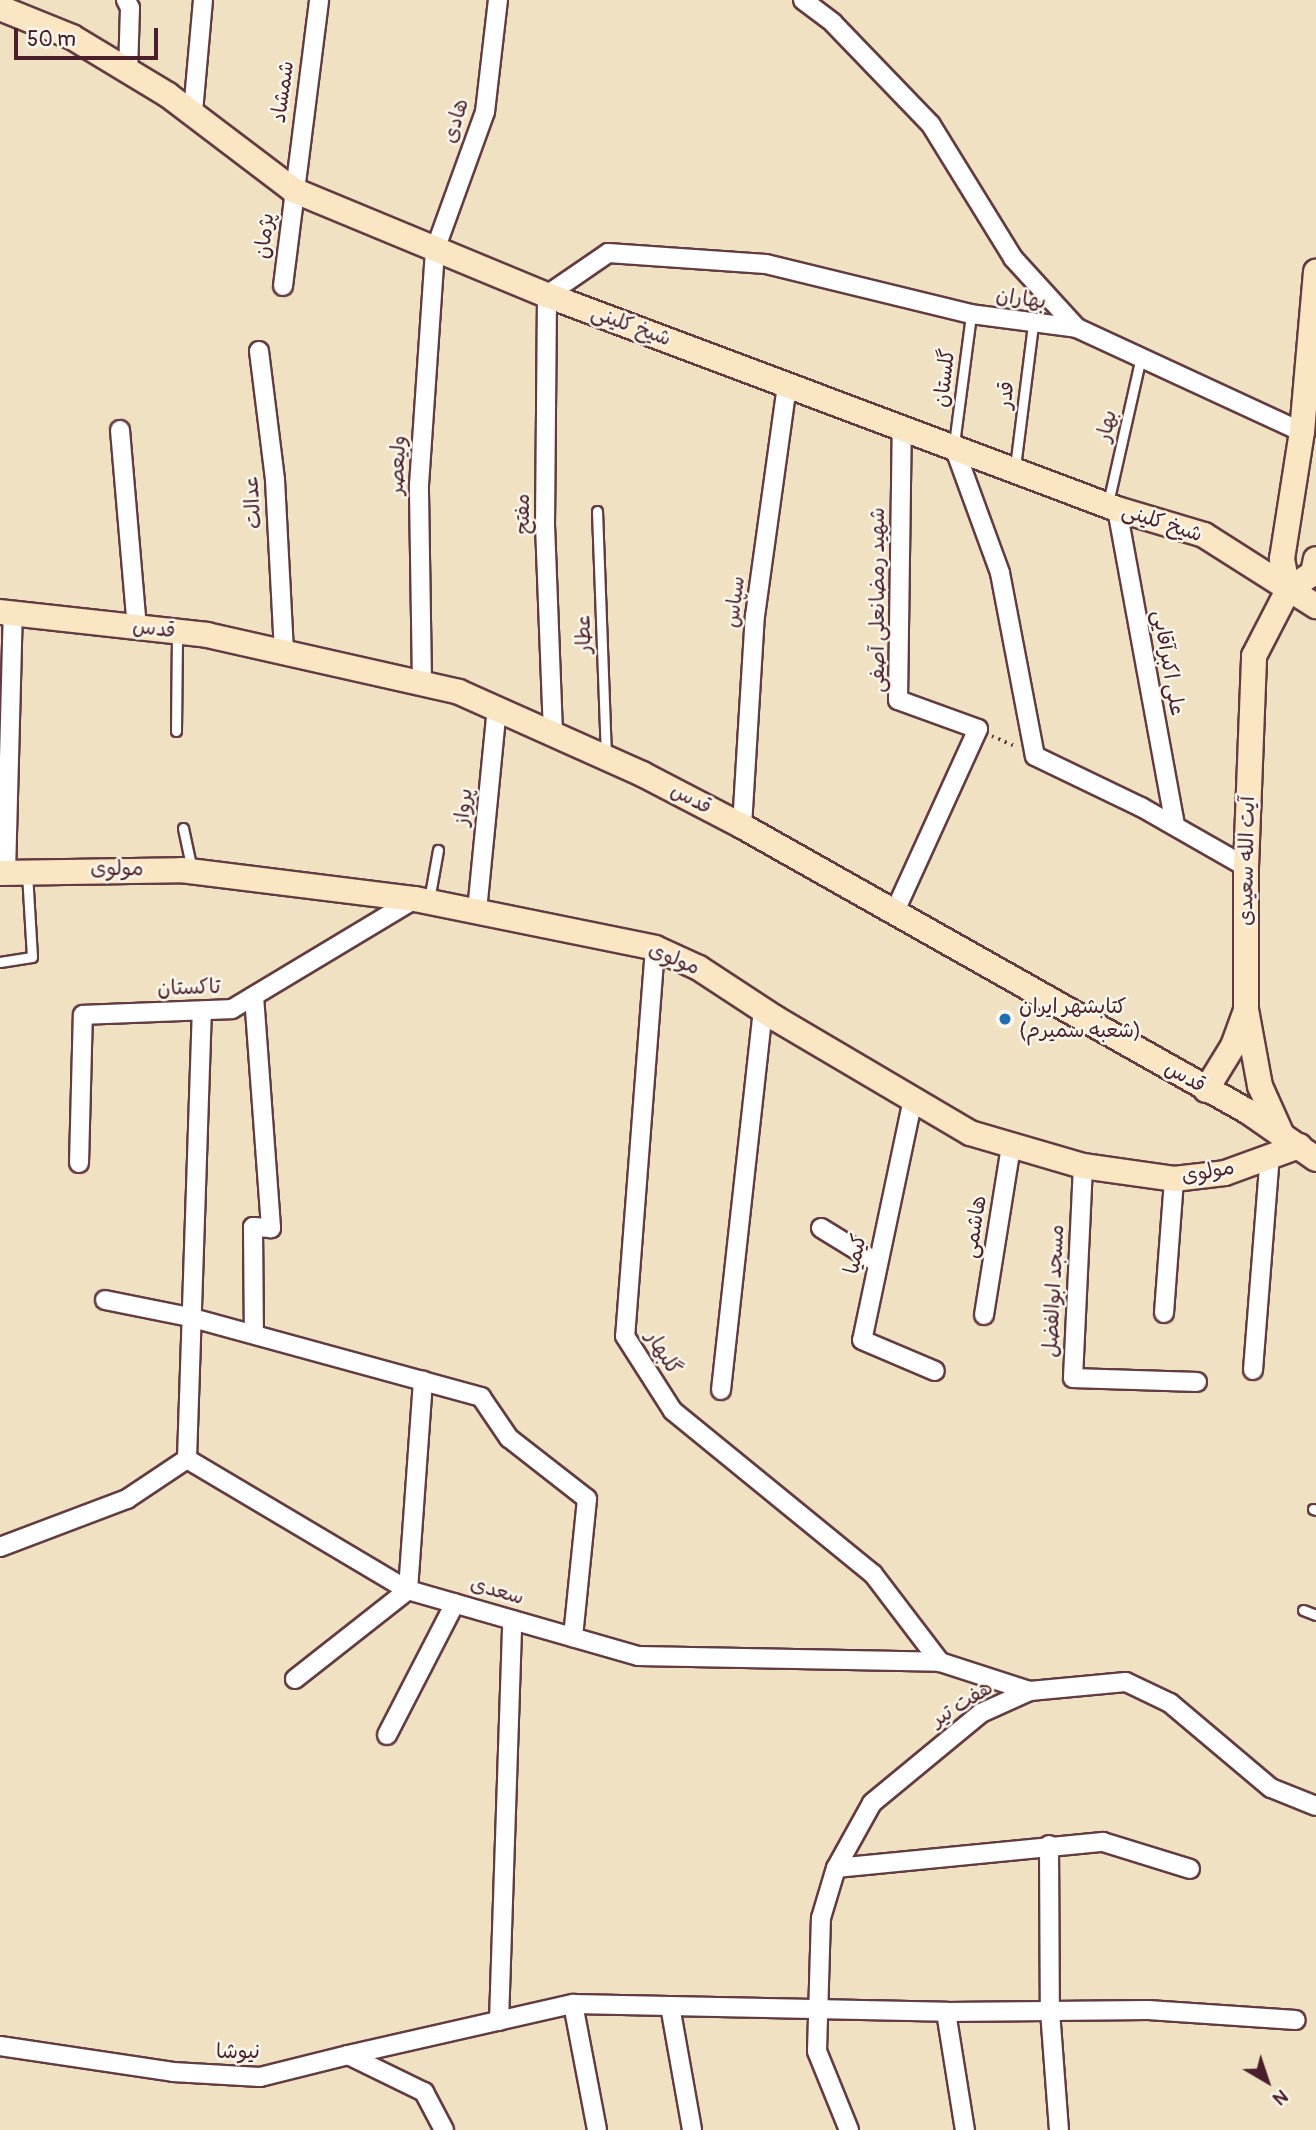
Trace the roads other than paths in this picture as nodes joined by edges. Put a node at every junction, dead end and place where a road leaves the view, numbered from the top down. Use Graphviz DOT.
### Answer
graph roads {
  1 [pos="126,0"];
  2 [pos="203,0"];
  3 [pos="319,0"];
  4 [pos="498,0"];
  5 [pos="803,0"];
  6 [pos="0,8"];
  7 [pos="128,71"];
  8 [pos="193,112"];
  9 [pos="293,190"];
  10 [pos="435,250"];
  11 [pos="1316,272"];
  12 [pos="283,286"];
  13 [pos="547,295"];
  14 [pos="971,314"];
  15 [pos="1033,325"];
  16 [pos="1077,328"];
  17 [pos="259,351"];
  18 [pos="1141,355"];
  19 [pos="788,384"];
  20 [pos="902,427"];
  21 [pos="120,430"];
  22 [pos="1302,432"];
  23 [pos="954,447"];
  24 [pos="1015,469"];
  25 [pos="1112,507"];
  26 [pos="597,511"];
  27 [pos="1316,559"];
  28 [pos="1288,590"];
  29 [pos="1316,606"];
  30 [pos="6,613"];
  31 [pos="137,627"];
  32 [pos="177,632"];
  33 [pos="284,650"];
  34 [pos="422,683"];
  35 [pos="496,708"];
  36 [pos="176,731"];
  37 [pos="553,733"];
  38 [pos="606,757"];
  39 [pos="742,826"];
  40 [pos="1175,827"];
  41 [pos="183,828"];
  42 [pos="438,850"];
  43 [pos="1246,867"];
  44 [pos="192,872"];
  45 [pos="11,873"];
  46 [pos="422,901"];
  47 [pos="477,911"];
  48 [pos="895,911"];
  49 [pos="655,948"];
  50 [pos="0,962"];
  51 [pos="254,996"];
  52 [pos="202,1010"];
  53 [pos="763,1010"];
  54 [pos="1246,1010"];
  55 [pos="1206,1090"];
  56 [pos="913,1099"];
  57 [pos="1299,1146"];
  58 [pos="1011,1147"];
  59 [pos="1269,1156"];
  60 [pos="79,1163"];
  61 [pos="1083,1166"];
  62 [pos="1174,1179"];
  63 [pos="821,1228"];
  64 [pos="878,1262"];
  65 [pos="105,1300"];
  66 [pos="1164,1313"];
  67 [pos="984,1315"];
  68 [pos="189,1317"];
  69 [pos="254,1334"];
  70 [pos="1253,1370"];
  71 [pos="935,1371"];
  72 [pos="423,1381"];
  73 [pos="1197,1382"];
  74 [pos="721,1390"];
  75 [pos="187,1459"];
  76 [pos="0,1548"];
  77 [pos="408,1590"];
  78 [pos="455,1603"];
  79 [pos="1303,1610"];
  80 [pos="1316,1615"];
  81 [pos="512,1620"];
  82 [pos="573,1637"];
  83 [pos="940,1662"];
  84 [pos="295,1679"];
  85 [pos="1030,1691"];
  86 [pos="387,1734"];
  87 [pos="1316,1806"];
  88 [pos="1048,1845"];
  89 [pos="836,1868"];
  90 [pos="1190,1869"];
  91 [pos="573,2004"];
  92 [pos="670,2006"];
  93 [pos="818,2010"];
  94 [pos="1050,2011"];
  95 [pos="946,2012"];
  96 [pos="1296,2020"];
  97 [pos="499,2021"];
  98 [pos="0,2046"];
  99 [pos="348,2055"];
  100 [pos="444,2130"];
  101 [pos="597,2130"];
  102 [pos="692,2130"];
  103 [pos="849,2130"];
  104 [pos="965,2130"];
  105 [pos="1059,2130"];
  1 -- 7 [label="street"];
  2 -- 8 [label="street"];
  3 -- 9 [label="street, شمشاد"];
  4 -- 10 [label="street, هادی"];
  5 -- 16 [label="street, بهاران"];
  6 -- 7 [label="street, شیخ کلینی"];
  7 -- 8 [label="street, شیخ کلینی"];
  8 -- 9 [label="street, شیخ کلینی"];
  9 -- 10 [label="street, شیخ کلینی"];
  9 -- 12 [label="street, پژمان"];
  10 -- 13 [label="street, شیخ کلینی"];
  10 -- 34 [label="street, ولیعصر"];
  11 -- 22 [label="street"];
  13 -- 14 [label="street, بهاران"];
  13 -- 19 [label="street, شیخ کلینی"];
  13 -- 37 [label="street, مفتح"];
  14 -- 15 [label="street, بهاران"];
  14 -- 23 [label="lane, گلستان"];
  15 -- 16 [label="street, بهاران"];
  15 -- 24 [label="lane, قدر"];
  16 -- 18 [label="street"];
  17 -- 33 [label="street, عدالت"];
  18 -- 22 [label="street"];
  18 -- 25 [label="lane, بهار"];
  19 -- 20 [label="street, شیخ کلینی"];
  19 -- 39 [label="street, سپاس"];
  20 -- 23 [label="street, شیخ کلینی"];
  20 -- 48 [label="street, شهید رمضانعلی آصفی"];
  21 -- 31 [label="street"];
  22 -- 28 [label="street"];
  23 -- 24 [label="street, شیخ کلینی"];
  23 -- 40 [label="street"];
  24 -- 25 [label="street, شیخ کلینی"];
  25 -- 28 [label="street, شیخ کلینی"];
  25 -- 40 [label="street, علی اکبرآقایی"];
  26 -- 38 [label="lane, عطار"];
  27 -- 28 [label="street"];
  28 -- 29 [label="street, شیخ کلینی"];
  28 -- 43 [label="street, آیت الله سعیدی"];
  30 -- 31 [label="street, قدس"];
  30 -- 45 [label="street"];
  31 -- 32 [label="street, قدس"];
  32 -- 33 [label="street, قدس"];
  32 -- 36 [label="lane"];
  33 -- 34 [label="street, قدس"];
  34 -- 35 [label="street, قدس"];
  35 -- 37 [label="street, قدس"];
  35 -- 47 [label="street, پرواز"];
  37 -- 38 [label="street, قدس"];
  38 -- 39 [label="street, قدس"];
  39 -- 48 [label="street, قدس"];
  40 -- 43 [label="street"];
  41 -- 44 [label="lane"];
  42 -- 46 [label="lane"];
  43 -- 54 [label="street, آیت الله سعیدی"];
  44 -- 45 [label="street, مولوی"];
  44 -- 46 [label="street, مولوی"];
  45 -- 50 [label="lane"];
  46 -- 47 [label="street, مولوی"];
  46 -- 51 [label="street, تاکستان"];
  47 -- 49 [label="street, مولوی"];
  48 -- 55 [label="street, قدس"];
  49 -- 53 [label="street, مولوی"];
  49 -- 83 [label="street, گلبهار"];
  51 -- 52 [label="street, تاکستان"];
  51 -- 69 [label="street"];
  52 -- 60 [label="street, تاکستان"];
  52 -- 68 [label="street"];
  53 -- 56 [label="street, مولوی"];
  53 -- 74 [label="street"];
  54 -- 55 [label="street"];
  54 -- 57 [label="street, آیت الله سعیدی"];
  55 -- 57 [label="street, قدس"];
  56 -- 58 [label="street, مولوی"];
  56 -- 64 [label="street, کیمیا"];
  57 -- 59 [label="street, مولوی"];
  58 -- 61 [label="street, مولوی"];
  58 -- 67 [label="street, هاشمی"];
  59 -- 62 [label="street, مولوی"];
  59 -- 70 [label="street"];
  61 -- 62 [label="street, مولوی"];
  61 -- 73 [label="street, مسجد ابوالفضل"];
  62 -- 66 [label="street"];
  63 -- 64 [label="street"];
  64 -- 71 [label="street, کیمیا"];
  65 -- 68 [label="street"];
  68 -- 69 [label="street"];
  68 -- 75 [label="street"];
  69 -- 72 [label="street"];
  72 -- 77 [label="street"];
  72 -- 82 [label="street"];
  75 -- 76 [label="street"];
  75 -- 77 [label="street, سعدی"];
  77 -- 78 [label="street, سعدی"];
  77 -- 84 [label="street"];
  78 -- 81 [label="street, سعدی"];
  78 -- 86 [label="street"];
  79 -- 80 [label="lane"];
  81 -- 82 [label="street, سعدی"];
  81 -- 97 [label="street"];
  82 -- 83 [label="street, سعدی"];
  83 -- 85 [label="street, سعدی"];
  85 -- 87 [label="street, هفت تیر"];
  85 -- 89 [label="street, هفت تیر"];
  88 -- 89 [label="street"];
  88 -- 90 [label="street"];
  88 -- 94 [label="street"];
  89 -- 93 [label="street, هفت تیر"];
  91 -- 92 [label="street, نیوشا"];
  91 -- 97 [label="street, نیوشا"];
  91 -- 101 [label="street"];
  92 -- 93 [label="street, نیوشا"];
  92 -- 102 [label="street"];
  93 -- 95 [label="street, نیوشا"];
  93 -- 103 [label="street, هفت تیر"];
  94 -- 95 [label="street, نیوشا"];
  94 -- 96 [label="street, نیوشا"];
  94 -- 105 [label="street"];
  95 -- 104 [label="street"];
  97 -- 99 [label="street, نیوشا"];
  98 -- 99 [label="street, نیوشا"];
  99 -- 100 [label="street"];
}
